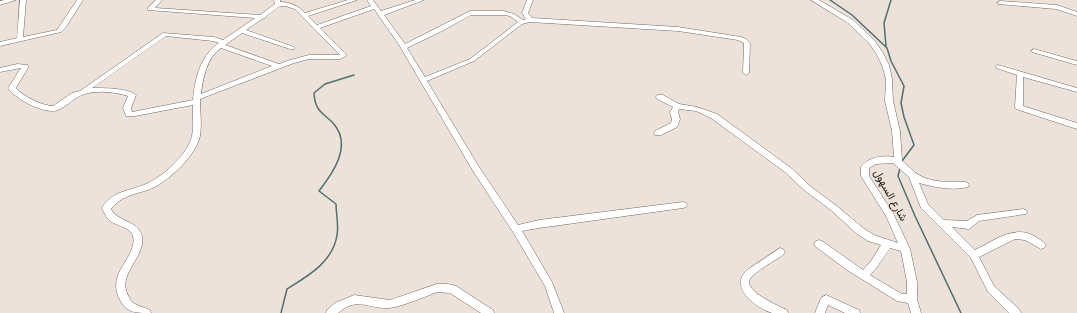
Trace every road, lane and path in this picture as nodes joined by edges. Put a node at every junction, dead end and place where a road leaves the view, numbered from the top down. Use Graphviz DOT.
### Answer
graph roads {
  1 [pos="13,0"];
  2 [pos="23,0"];
  3 [pos="80,0"];
  4 [pos="159,0"];
  5 [pos="286,0"];
  6 [pos="354,0"];
  7 [pos="370,0"];
  8 [pos="420,0"];
  9 [pos="530,0"];
  10 [pos="814,0"];
  11 [pos="278,2"];
  12 [pos="0,3"];
  13 [pos="1000,3"];
  14 [pos="377,11"];
  15 [pos="1077,14"];
  16 [pos="305,16"];
  17 [pos="263,17"];
  18 [pos="530,20"];
  19 [pos="522,22"];
  20 [pos="316,27"];
  21 [pos="242,31"];
  22 [pos="20,39"];
  23 [pos="0,44"];
  24 [pos="222,44"];
  25 [pos="292,48"];
  26 [pos="403,48"];
  27 [pos="1034,51"];
  28 [pos="1077,63"];
  29 [pos="278,66"];
  30 [pos="998,67"];
  31 [pos="0,70"];
  32 [pos="746,73"];
  33 [pos="1020,74"];
  34 [pos="424,80"];
  35 [pos="1077,90"];
  36 [pos="81,92"];
  37 [pos="660,97"];
  38 [pos="196,100"];
  39 [pos="677,106"];
  40 [pos="1077,126"];
  41 [pos="658,133"];
  42 [pos="897,161"];
  43 [pos="913,177"];
  44 [pos="965,185"];
  45 [pos="683,205"];
  46 [pos="1023,212"];
  47 [pos="940,223"];
  48 [pos="516,229"];
  49 [pos="820,244"];
  50 [pos="887,244"];
  51 [pos="1041,245"];
  52 [pos="905,249"];
  53 [pos="780,252"];
  54 [pos="974,255"];
  55 [pos="864,276"];
  56 [pos="912,299"];
  57 [pos="146,313"];
  58 [pos="331,313"];
  59 [pos="489,313"];
  60 [pos="559,313"];
  61 [pos="783,313"];
  62 [pos="820,313"];
  63 [pos="854,313"];
  64 [pos="916,313"];
  65 [pos="1016,313"];
  1 -- 12 [label="street"];
  2 -- 22 [label="street"];
  3 -- 22 [label="street"];
  4 -- 17 [label="street"];
  5 -- 11 [label="street"];
  6 -- 16 [label="street"];
  7 -- 14 [label="street"];
  8 -- 14 [label="street"];
  9 -- 18 [label="street"];
  10 -- 42 [label="street"];
  11 -- 16 [label="street"];
  11 -- 17 [label="street"];
  13 -- 15 [label="street"];
  14 -- 20 [label="street"];
  14 -- 26 [label="street"];
  16 -- 20 [label="street"];
  17 -- 21 [label="street"];
  18 -- 19 [label="street"];
  18 -- 32 [label="street"];
  19 -- 26 [label="street"];
  19 -- 34 [label="street"];
  20 -- 29 [label="street"];
  21 -- 24 [label="street"];
  21 -- 25 [label="street"];
  22 -- 23 [label="street"];
  24 -- 29 [label="street"];
  24 -- 36 [label="street"];
  24 -- 38 [label="street"];
  26 -- 34 [label="street"];
  27 -- 28 [label="street"];
  29 -- 38 [label="street"];
  30 -- 33 [label="street"];
  31 -- 36 [label="street"];
  33 -- 35 [label="street"];
  33 -- 40 [label="street"];
  34 -- 48 [label="street"];
  36 -- 38 [label="street"];
  37 -- 39 [label="street"];
  38 -- 57 [label="street"];
  39 -- 41 [label="street"];
  39 -- 50 [label="street"];
  42 -- 43 [label="street"];
  42 -- 52 [label="street, شارع السهول"];
  43 -- 44 [label="street"];
  43 -- 47 [label="street"];
  45 -- 48 [label="street"];
  46 -- 47 [label="street"];
  47 -- 54 [label="street"];
  48 -- 60 [label="street"];
  49 -- 55 [label="street"];
  50 -- 52 [label="street"];
  50 -- 55 [label="street"];
  51 -- 54 [label="street"];
  52 -- 56 [label="street, شارع السهول"];
  53 -- 61 [label="street"];
  54 -- 65 [label="street"];
  55 -- 56 [label="street"];
  56 -- 64 [label="street, شارع السهول"];
  58 -- 59 [label="street"];
  62 -- 63 [label="street"];
}
